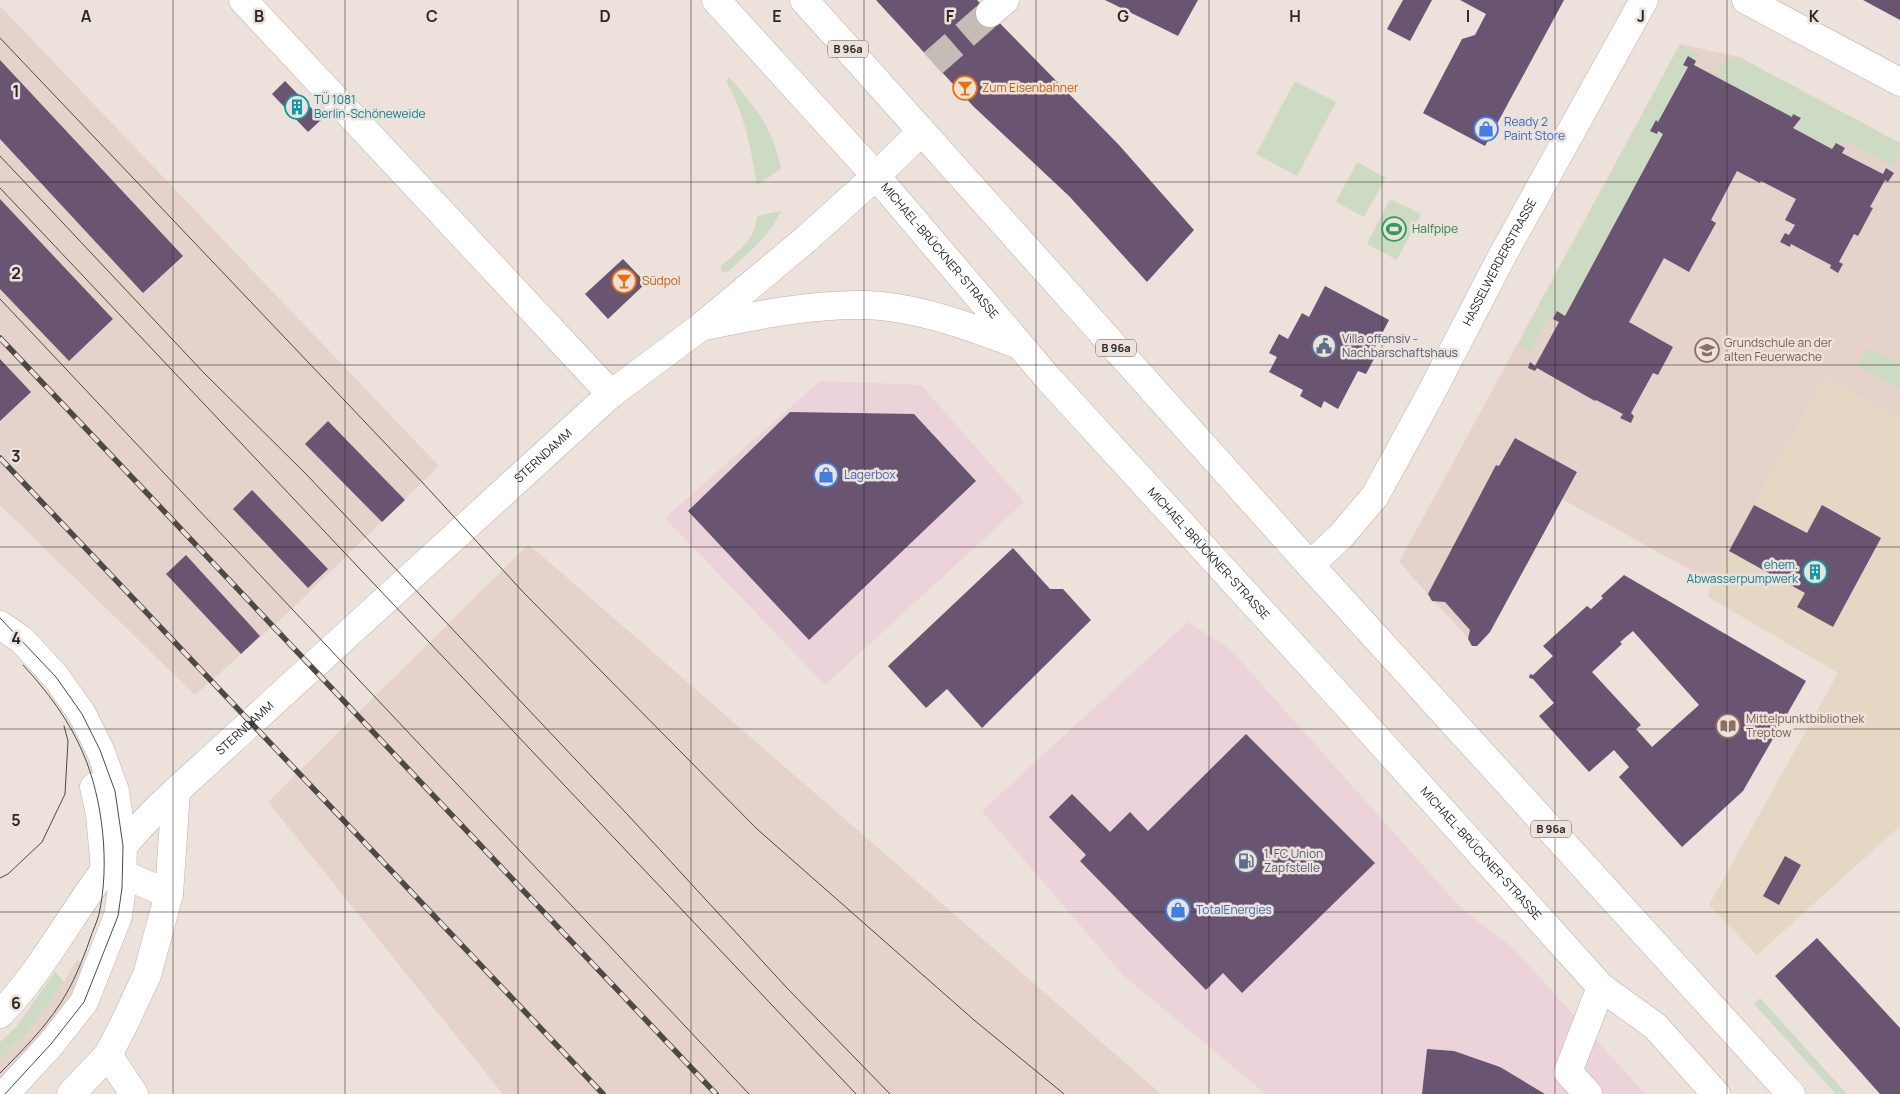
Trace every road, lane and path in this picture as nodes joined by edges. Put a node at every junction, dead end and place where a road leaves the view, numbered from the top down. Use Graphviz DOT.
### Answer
graph roads {
  1 [pos="243,0"];
  2 [pos="716,0"];
  3 [pos="804,0"];
  4 [pos="1644,0"];
  5 [pos="1746,0"];
  6 [pos="1900,82"];
  7 [pos="922,132"];
  8 [pos="876,176"];
  9 [pos="702,326"];
  10 [pos="1020,346"];
  11 [pos="611,394"];
  12 [pos="1310,565"];
  13 [pos="0,625"];
  14 [pos="0,648"];
  15 [pos="176,791"];
  16 [pos="123,846"];
  17 [pos="110,872"];
  18 [pos="168,894"];
  19 [pos="1601,987"];
  20 [pos="0,1014"];
  21 [pos="108,1054"];
  22 [pos="132,1092"];
  23 [pos="5,1094"];
  24 [pos="71,1094"];
  25 [pos="1588,1094"];
  26 [pos="1716,1094"];
  27 [pos="1791,1094"];
  1 -- 11 [label="main road"];
  2 -- 8 [label="main road, MICHAEL-BRÜCKNER-STRASSE"];
  3 -- 7 [label="main road, B 96a"];
  4 -- 12 [label="main road, HASSELWERDERSTRASSE"];
  5 -- 6 [label="main road"];
  7 -- 8 [label="main road, STERNDAMM"];
  7 -- 12 [label="main road, B 96a"];
  8 -- 9 [label="main road, STERNDAMM"];
  8 -- 10 [label="main road, MICHAEL-BRÜCKNER-STRASSE"];
  9 -- 10 [label="main road"];
  9 -- 11 [label="main road, STERNDAMM"];
  10 -- 19 [label="main road, MICHAEL-BRÜCKNER-STRASSE"];
  11 -- 15 [label="main road, STERNDAMM"];
  12 -- 27 [label="main road, B 96a"];
  13 -- 16 [label="main road"];
  14 -- 17 [label="main road"];
  15 -- 16 [label="main road, STERNDAMM"];
  15 -- 18 [label="main road"];
  16 -- 17 [label="main road, STERNDAMM"];
  17 -- 18 [label="main road"];
  17 -- 20 [label="main road, STERNDAMM"];
  17 -- 23 [label="main road"];
  18 -- 21 [label="main road"];
  19 -- 25 [label="main road"];
  19 -- 26 [label="main road, MICHAEL-BRÜCKNER-STRASSE"];
  21 -- 22 [label="main road"];
  21 -- 24 [label="main road"];
}
